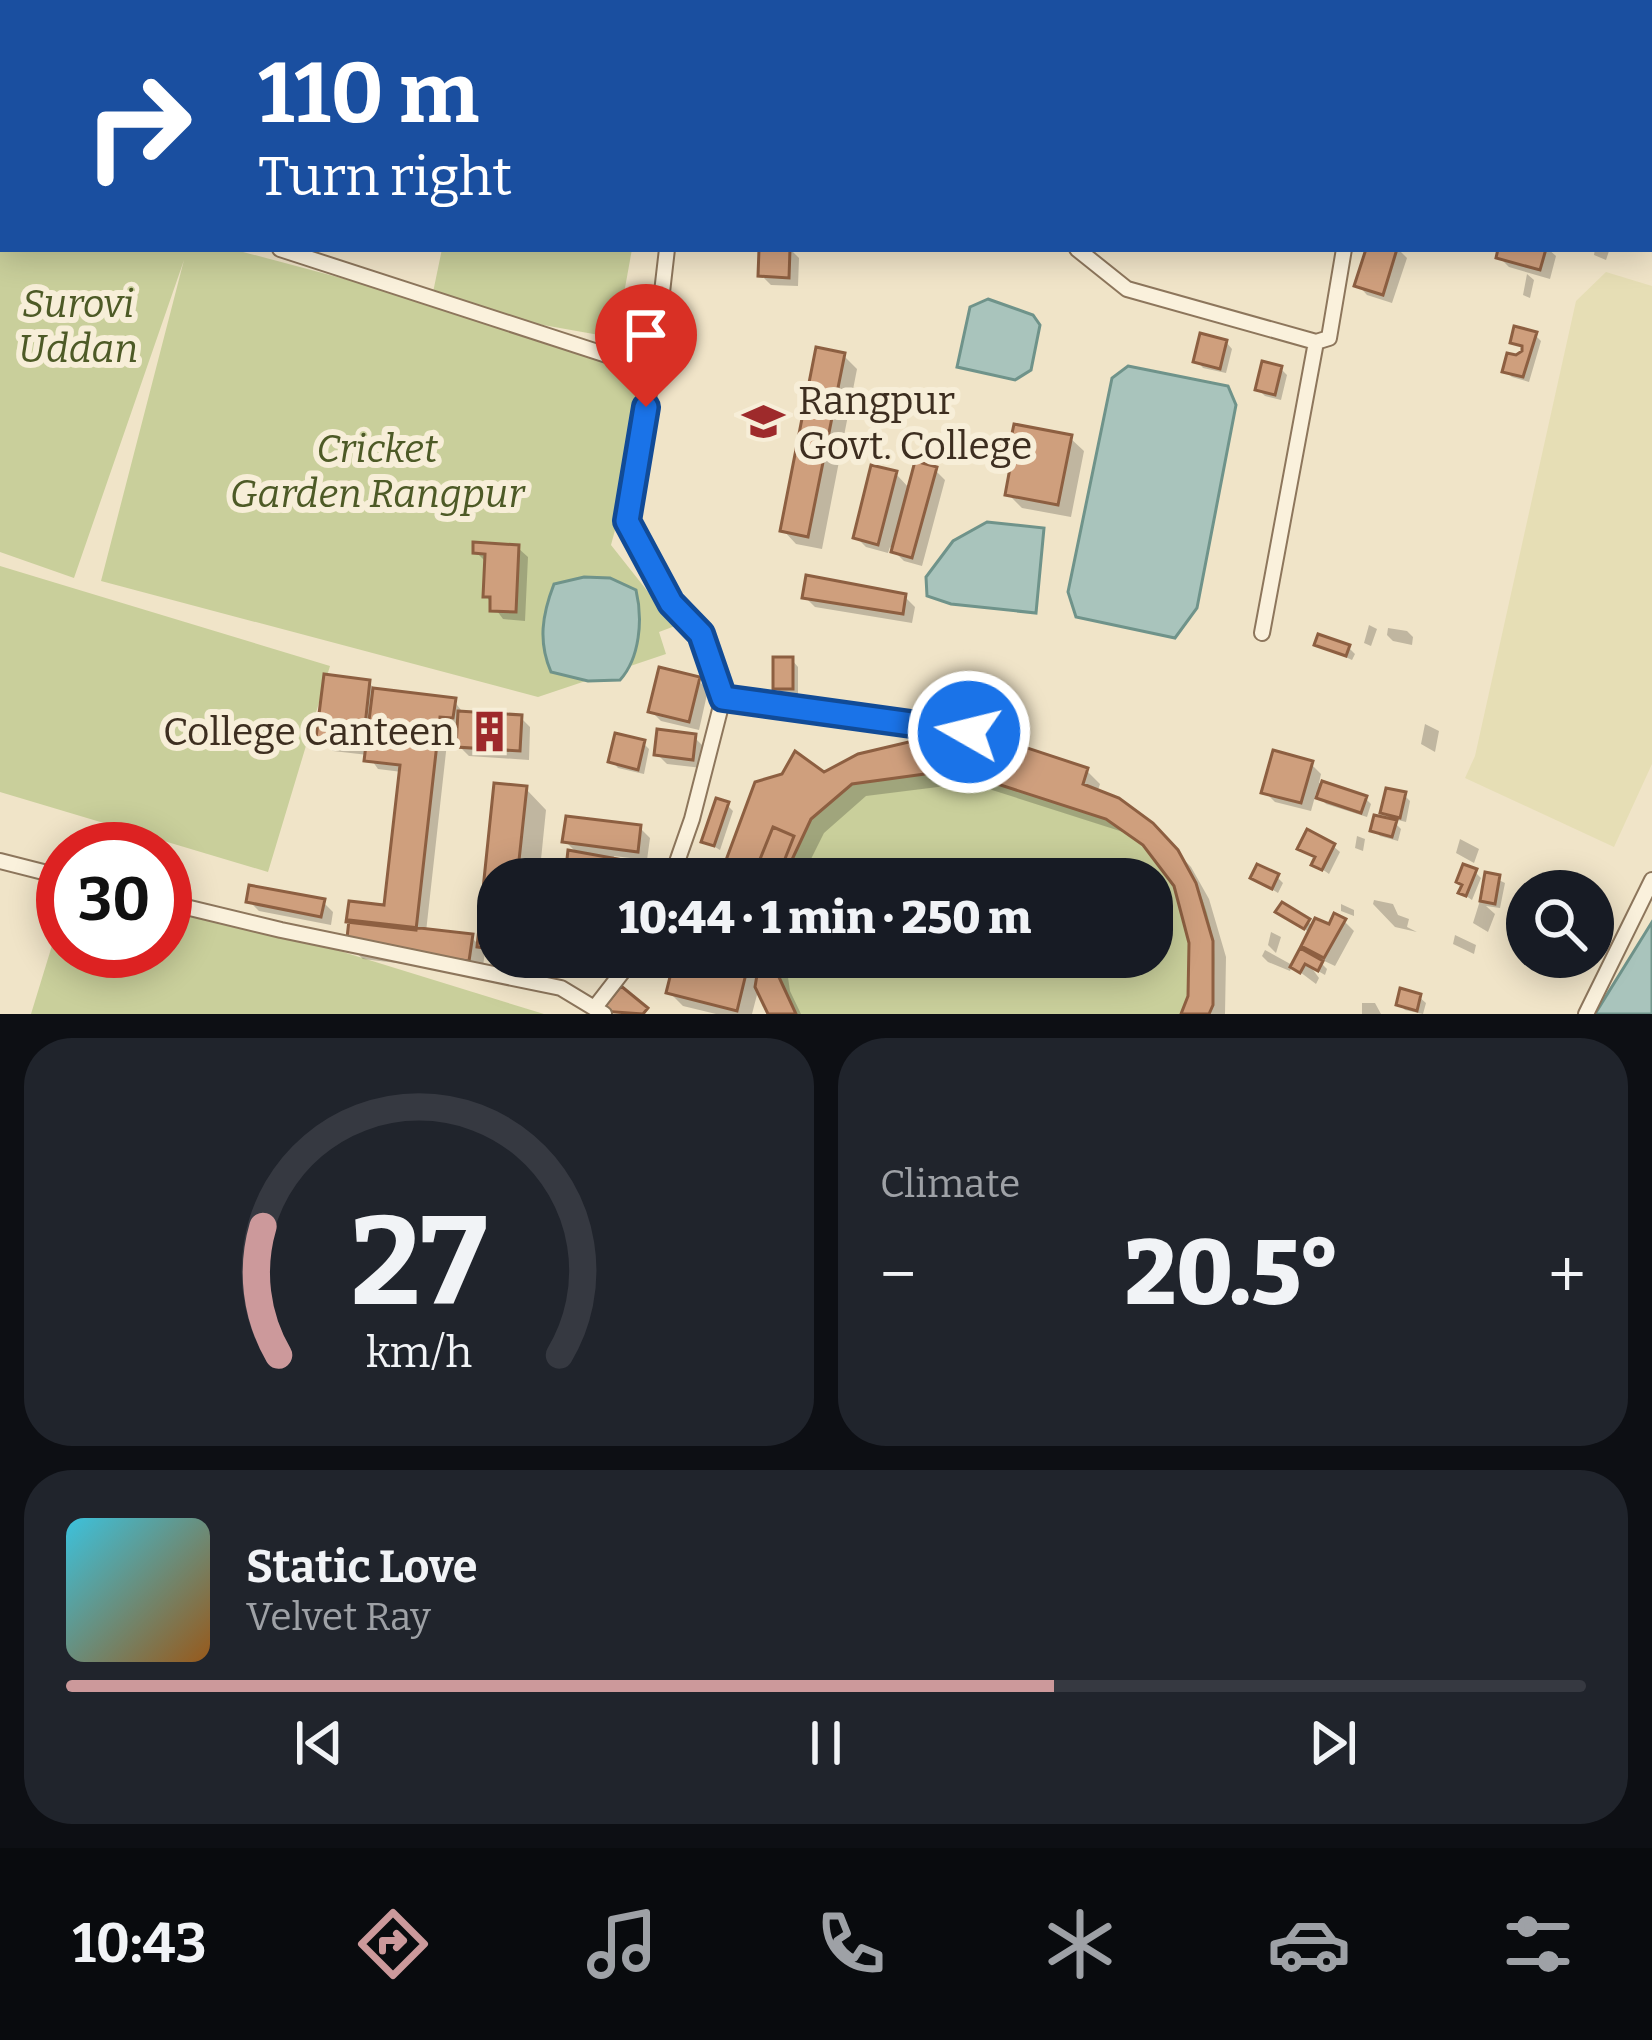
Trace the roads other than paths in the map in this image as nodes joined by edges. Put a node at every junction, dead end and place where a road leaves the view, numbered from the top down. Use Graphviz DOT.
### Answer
graph roads {
  1 [pos="289,252"];
  2 [pos="668,252"];
  3 [pos="1081,252"];
  4 [pos="1343,252"];
  5 [pos="1316,342"];
  6 [pos="653,370"];
  7 [pos="1262,633"];
  8 [pos="723,698"];
  9 [pos="1010,738"];
  10 [pos="678,858"];
  11 [pos="0,861"];
  12 [pos="36,870"];
  13 [pos="1652,880"];
  14 [pos="192,909"];
  15 [pos="621,978"];
  16 [pos="600,1010"];
  17 [pos="1586,1014"];
  1 -- 6 [label="street"];
  2 -- 6 [label="street"];
  3 -- 5 [label="street"];
  4 -- 5 [label="street"];
  5 -- 7 [label="street"];
  6 -- 8 [label="street"];
  8 -- 9 [label="street"];
  8 -- 10 [label="street"];
  11 -- 12 [label="street"];
  13 -- 17 [label="street"];
  14 -- 16 [label="street"];
  15 -- 16 [label="street"];
}
